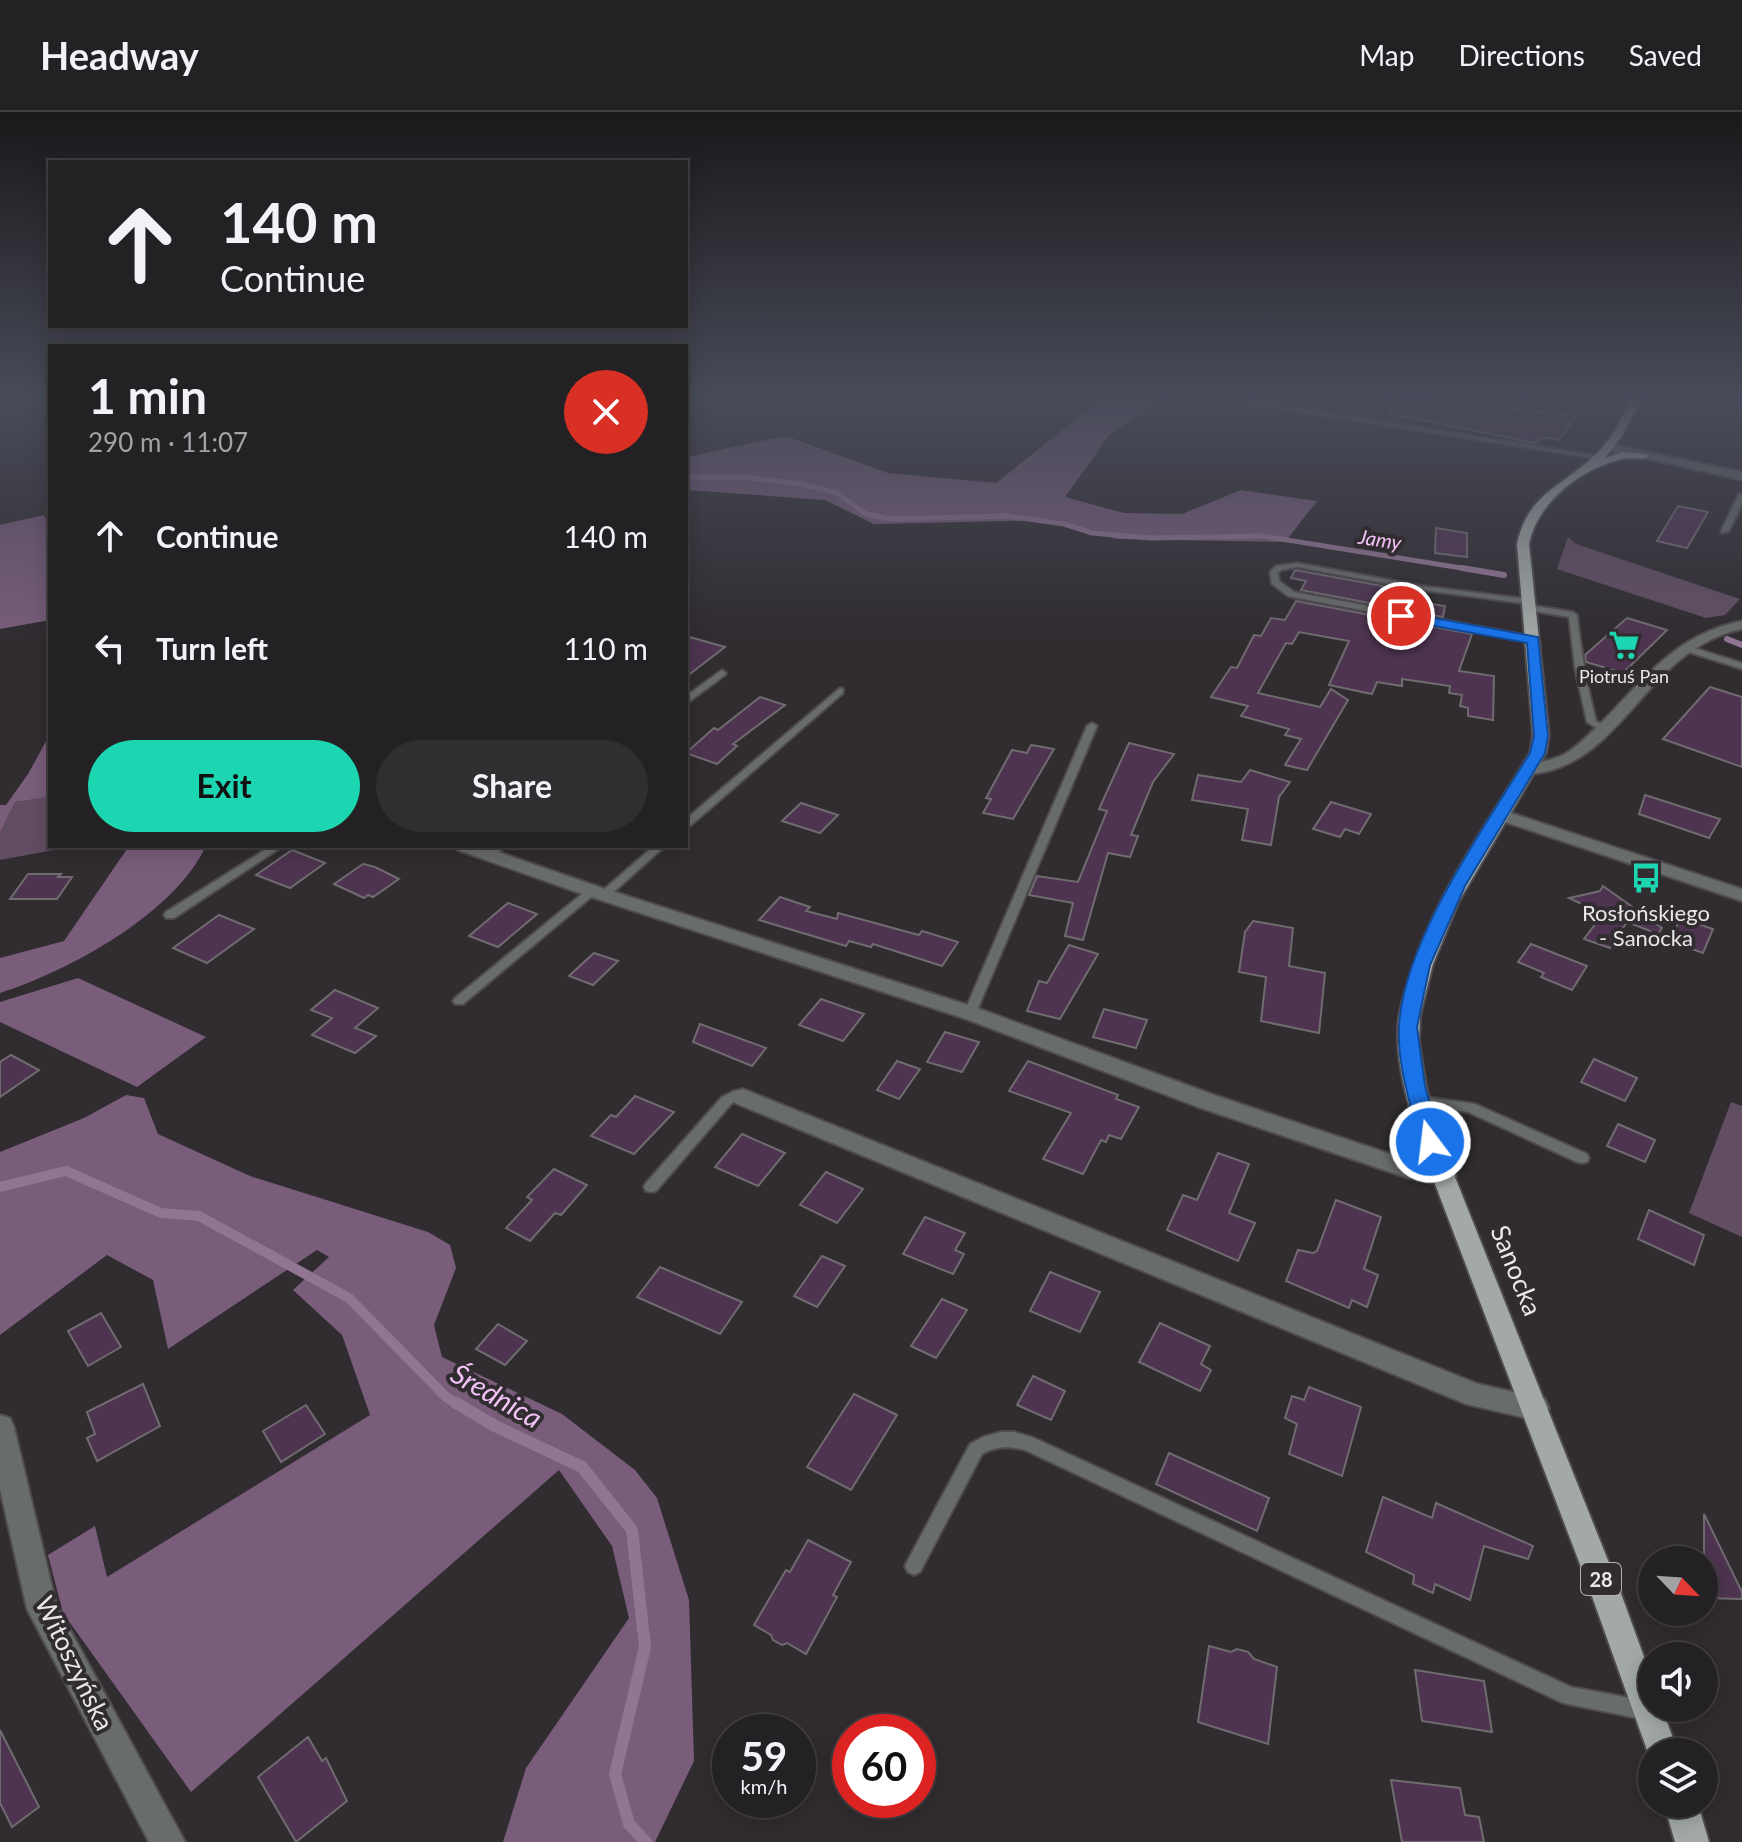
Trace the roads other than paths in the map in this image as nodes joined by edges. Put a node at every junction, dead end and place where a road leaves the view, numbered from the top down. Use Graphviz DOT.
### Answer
graph roads {
  1 [pos="1571,480"];
  2 [pos="1742,496"];
  3 [pos="1725,531"];
  4 [pos="1530,605"];
  5 [pos="1742,625"];
  6 [pos="1534,640"];
  7 [pos="1685,648"];
  8 [pos="1742,666"];
  9 [pos="722,673"];
  10 [pos="840,691"];
  11 [pos="688,699"];
  12 [pos="1092,726"];
  13 [pos="1603,728"];
  14 [pos="1529,769"];
  15 [pos="1502,815"];
  16 [pos="688,822"];
  17 [pos="275,848"];
  18 [pos="657,848"];
  19 [pos="495,850"];
  20 [pos="598,893"];
  21 [pos="1742,895"];
  22 [pos="170,915"];
  23 [pos="459,1001"];
  24 [pos="970,1013"];
  25 [pos="743,1097"];
  26 [pos="1419,1101"];
  27 [pos="1582,1158"];
  28 [pos="1444,1176"];
  29 [pos="651,1187"];
  30 [pos="1535,1408"];
  31 [pos="0,1427"];
  32 [pos="914,1566"];
  33 [pos="1638,1686"];
  34 [pos="1638,1708"];
  35 [pos="1685,1818"];
  36 [pos="168,1842"];
  37 [pos="1692,1842"];
  1 -- 4 [label="main road, 28"];
  2 -- 3 [label="lane"];
  4 -- 6 [label="main road, 28"];
  4 -- 6 [label="lane"];
  4 -- 13 [label="lane"];
  5 -- 7 [label="street"];
  6 -- 14 [label="main road, 28"];
  7 -- 8 [label="lane"];
  7 -- 13 [label="street"];
  9 -- 11 [label="lane"];
  10 -- 16 [label="lane"];
  12 -- 24 [label="lane"];
  13 -- 14 [label="street"];
  14 -- 15 [label="main road, 28"];
  15 -- 21 [label="street"];
  15 -- 26 [label="main road, Sanocka / 28"];
  17 -- 22 [label="lane"];
  18 -- 20 [label="lane"];
  19 -- 20 [label="street"];
  20 -- 23 [label="lane"];
  20 -- 24 [label="street"];
  24 -- 28 [label="street"];
  25 -- 29 [label="lane"];
  25 -- 30 [label="street"];
  26 -- 27 [label="lane"];
  26 -- 28 [label="main road, Sanocka / 28"];
  28 -- 30 [label="main road, Sanocka / 28"];
  30 -- 33 [label="main road, Sanocka / 28"];
  31 -- 36 [label="street, Witoszyńska"];
  32 -- 34 [label="lane"];
  35 -- 37 [label="main road"];
}
